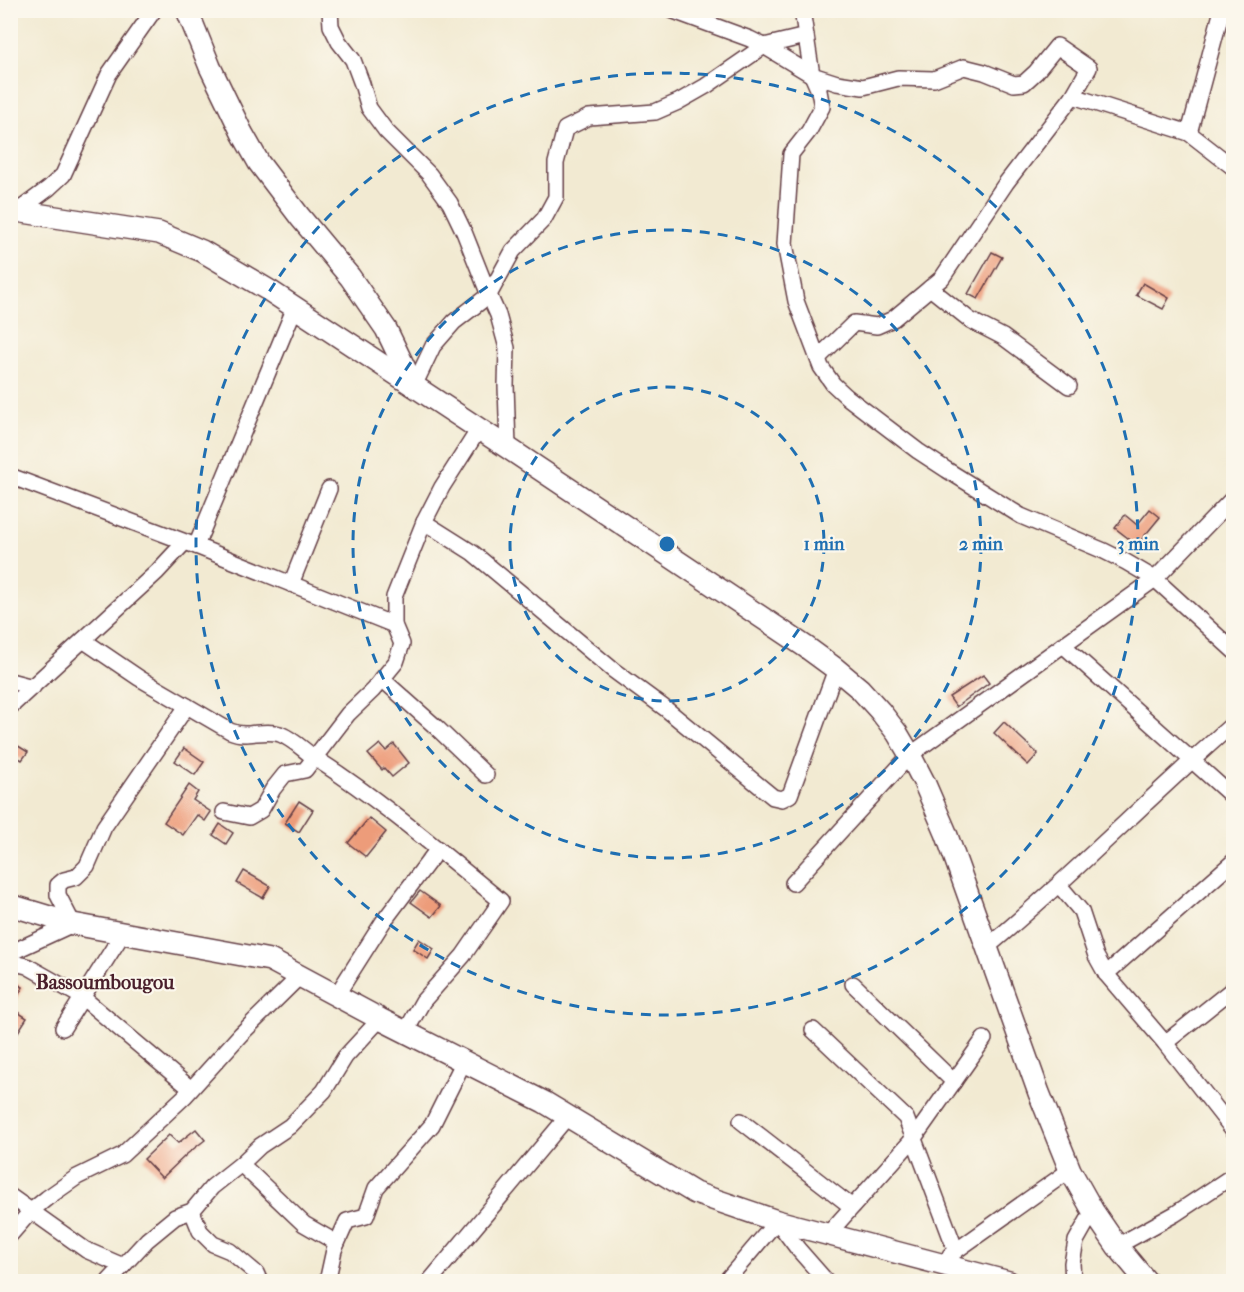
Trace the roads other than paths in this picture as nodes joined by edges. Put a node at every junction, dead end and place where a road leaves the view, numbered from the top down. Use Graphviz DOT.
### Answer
graph roads {
  1 [pos="154,10"];
  2 [pos="187,10"];
  3 [pos="330,10"];
  4 [pos="671,10"];
  5 [pos="802,10"];
  6 [pos="1222,10"];
  7 [pos="806,36"];
  8 [pos="764,46"];
  9 [pos="812,75"];
  10 [pos="1073,96"];
  11 [pos="1190,133"];
  12 [pos="1233,168"];
  13 [pos="14,210"];
  14 [pos="930,288"];
  15 [pos="489,295"];
  16 [pos="295,307"];
  17 [pos="818,358"];
  18 [pos="414,386"];
  19 [pos="1070,386"];
  20 [pos="479,429"];
  21 [pos="508,448"];
  22 [pos="10,476"];
  23 [pos="329,489"];
  24 [pos="1233,497"];
  25 [pos="424,522"];
  26 [pos="190,544"];
  27 [pos="1155,579"];
  28 [pos="291,584"];
  29 [pos="394,625"];
  30 [pos="83,640"];
  31 [pos="1063,645"];
  32 [pos="1233,651"];
  33 [pos="837,669"];
  34 [pos="382,679"];
  35 [pos="10,681"];
  36 [pos="33,687"];
  37 [pos="187,706"];
  38 [pos="10,707"];
  39 [pos="1233,723"];
  40 [pos="910,755"];
  41 [pos="314,757"];
  42 [pos="1191,760"];
  43 [pos="486,775"];
  44 [pos="1233,798"];
  45 [pos="224,812"];
  46 [pos="438,849"];
  47 [pos="1233,861"];
  48 [pos="793,883"];
  49 [pos="1059,885"];
  50 [pos="10,905"];
  51 [pos="73,924"];
  52 [pos="123,933"];
  53 [pos="987,948"];
  54 [pos="10,953"];
  55 [pos="10,962"];
  56 [pos="1106,974"];
  57 [pos="300,976"];
  58 [pos="853,984"];
  59 [pos="1233,988"];
  60 [pos="336,996"];
  61 [pos="82,998"];
  62 [pos="380,1019"];
  63 [pos="63,1028"];
  64 [pos="813,1030"];
  65 [pos="406,1031"];
  66 [pos="984,1039"];
  67 [pos="1165,1043"];
  68 [pos="464,1061"];
  69 [pos="954,1082"];
  70 [pos="191,1089"];
  71 [pos="568,1116"];
  72 [pos="741,1121"];
  73 [pos="1233,1131"];
  74 [pos="914,1138"];
  75 [pos="241,1164"];
  76 [pos="1070,1170"];
  77 [pos="1233,1174"];
  78 [pos="10,1196"];
  79 [pos="852,1207"];
  80 [pos="31,1211"];
  81 [pos="192,1211"];
  82 [pos="1093,1211"];
  83 [pos="777,1221"];
  84 [pos="828,1234"];
  85 [pos="10,1235"];
  86 [pos="337,1243"];
  87 [pos="1117,1246"];
  88 [pos="956,1251"];
  89 [pos="939,1263"];
  90 [pos="123,1266"];
  91 [pos="108,1281"];
  92 [pos="260,1281"];
  93 [pos="327,1281"];
  94 [pos="429,1281"];
  95 [pos="725,1281"];
  96 [pos="827,1281"];
  97 [pos="1009,1281"];
  98 [pos="1073,1281"];
  99 [pos="1147,1281"];
  1 -- 13 [label="street"];
  2 -- 18 [label="main road"];
  3 -- 15 [label="street"];
  4 -- 8 [label="street"];
  5 -- 7 [label="street"];
  6 -- 11 [label="street"];
  7 -- 8 [label="street"];
  7 -- 9 [label="street"];
  8 -- 9 [label="street"];
  8 -- 15 [label="street"];
  9 -- 10 [label="street"];
  9 -- 17 [label="street"];
  10 -- 11 [label="street"];
  10 -- 14 [label="street"];
  11 -- 12 [label="street"];
  13 -- 16 [label="main road"];
  14 -- 17 [label="street"];
  14 -- 19 [label="street"];
  15 -- 18 [label="street"];
  15 -- 21 [label="street"];
  16 -- 18 [label="main road"];
  16 -- 26 [label="street"];
  17 -- 27 [label="street"];
  18 -- 20 [label="main road"];
  20 -- 21 [label="main road"];
  20 -- 25 [label="street"];
  21 -- 33 [label="main road"];
  22 -- 26 [label="street"];
  23 -- 28 [label="street"];
  24 -- 27 [label="street"];
  25 -- 29 [label="street"];
  25 -- 33 [label="street"];
  26 -- 28 [label="street"];
  26 -- 30 [label="street"];
  27 -- 31 [label="street"];
  27 -- 32 [label="street"];
  28 -- 29 [label="street"];
  29 -- 34 [label="street"];
  30 -- 36 [label="street"];
  30 -- 37 [label="street"];
  31 -- 40 [label="street"];
  31 -- 42 [label="street"];
  33 -- 40 [label="main road"];
  34 -- 41 [label="street"];
  34 -- 43 [label="street"];
  35 -- 36 [label="street"];
  36 -- 38 [label="street"];
  37 -- 41 [label="street"];
  37 -- 51 [label="street"];
  39 -- 42 [label="street"];
  40 -- 48 [label="street"];
  40 -- 53 [label="main road"];
  41 -- 45 [label="street"];
  41 -- 46 [label="street"];
  42 -- 44 [label="street"];
  42 -- 49 [label="street"];
  46 -- 60 [label="street"];
  46 -- 65 [label="street"];
  47 -- 56 [label="street"];
  49 -- 53 [label="street"];
  49 -- 56 [label="street"];
  50 -- 51 [label="main road"];
  51 -- 52 [label="main road"];
  51 -- 54 [label="street"];
  52 -- 57 [label="main road"];
  52 -- 61 [label="street"];
  53 -- 76 [label="main road"];
  55 -- 61 [label="street"];
  56 -- 67 [label="street"];
  57 -- 60 [label="main road"];
  57 -- 70 [label="street"];
  58 -- 69 [label="street"];
  59 -- 67 [label="street"];
  60 -- 62 [label="main road"];
  61 -- 63 [label="street"];
  61 -- 70 [label="street"];
  62 -- 65 [label="main road"];
  62 -- 75 [label="street"];
  64 -- 74 [label="street"];
  65 -- 68 [label="main road"];
  66 -- 69 [label="street"];
  67 -- 73 [label="street"];
  68 -- 71 [label="main road"];
  68 -- 86 [label="street"];
  69 -- 74 [label="street"];
  70 -- 80 [label="street"];
  71 -- 83 [label="main road"];
  71 -- 94 [label="street"];
  72 -- 79 [label="street"];
  74 -- 79 [label="street"];
  74 -- 88 [label="street"];
  75 -- 81 [label="street"];
  75 -- 86 [label="street"];
  76 -- 82 [label="main road"];
  76 -- 88 [label="street"];
  77 -- 87 [label="street"];
  78 -- 80 [label="street"];
  79 -- 84 [label="street"];
  80 -- 85 [label="street"];
  80 -- 90 [label="street"];
  81 -- 90 [label="street"];
  81 -- 92 [label="street"];
  82 -- 87 [label="main road"];
  82 -- 98 [label="street"];
  83 -- 84 [label="main road"];
  83 -- 95 [label="street"];
  83 -- 96 [label="street"];
  84 -- 89 [label="main road"];
  86 -- 93 [label="street"];
  87 -- 99 [label="main road"];
  88 -- 89 [label="street"];
  89 -- 97 [label="main road"];
  90 -- 91 [label="street"];
}
